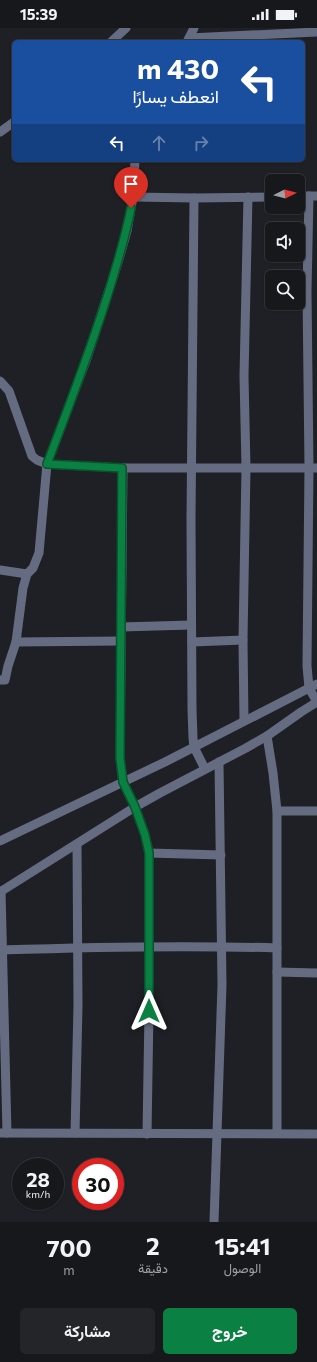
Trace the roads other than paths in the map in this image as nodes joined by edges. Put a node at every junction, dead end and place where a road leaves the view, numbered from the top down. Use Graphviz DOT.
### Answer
graph roads {
  1 [pos="126,28"];
  2 [pos="194,28"];
  3 [pos="317,32"];
  4 [pos="113,40"];
  5 [pos="188,40"];
  6 [pos="12,123"];
  7 [pos="0,132"];
  8 [pos="134,162"];
  9 [pos="313,196"];
  10 [pos="133,197"];
  11 [pos="248,197"];
  12 [pos="265,197"];
  13 [pos="194,198"];
  14 [pos="0,381"];
  15 [pos="47,464"];
  16 [pos="122,468"];
  17 [pos="246,468"];
  18 [pos="313,468"];
  19 [pos="192,469"];
  20 [pos="0,570"];
  21 [pos="27,574"];
  22 [pos="191,625"];
  23 [pos="121,627"];
  24 [pos="243,640"];
  25 [pos="121,641"];
  26 [pos="16,642"];
  27 [pos="192,642"];
  28 [pos="0,680"];
  29 [pos="313,686"];
  30 [pos="317,702"];
  31 [pos="244,721"];
  32 [pos="267,736"];
  33 [pos="194,747"];
  34 [pos="219,762"];
  35 [pos="205,769"];
  36 [pos="123,782"];
  37 [pos="135,807"];
  38 [pos="277,811"];
  39 [pos="317,811"];
  40 [pos="0,840"];
  41 [pos="77,845"];
  42 [pos="149,853"];
  43 [pos="221,855"];
  44 [pos="1,892"];
  45 [pos="149,946"];
  46 [pos="222,946"];
  47 [pos="78,948"];
  48 [pos="277,948"];
  49 [pos="2,950"];
  50 [pos="277,972"];
  51 [pos="317,973"];
  52 [pos="3,1133"];
  53 [pos="75,1133"];
  54 [pos="217,1133"];
  55 [pos="277,1133"];
  56 [pos="147,1134"];
  57 [pos="317,1134"];
  58 [pos="214,1222"];
  1 -- 4 [label="street"];
  2 -- 5 [label="street"];
  3 -- 5 [label="street"];
  6 -- 7 [label="street"];
  8 -- 10 [label="street"];
  9 -- 18 [label="street"];
  10 -- 13 [label="street"];
  10 -- 15 [label="street"];
  11 -- 12 [label="street"];
  11 -- 13 [label="street"];
  11 -- 17 [label="street"];
  13 -- 19 [label="street"];
  14 -- 15 [label="street"];
  15 -- 16 [label="street"];
  15 -- 21 [label="street"];
  16 -- 19 [label="street"];
  16 -- 23 [label="street"];
  17 -- 18 [label="street"];
  17 -- 19 [label="street"];
  17 -- 24 [label="street"];
  18 -- 29 [label="street"];
  19 -- 22 [label="street"];
  20 -- 21 [label="street"];
  21 -- 26 [label="street"];
  22 -- 23 [label="street"];
  22 -- 27 [label="street"];
  23 -- 25 [label="street"];
  24 -- 27 [label="street"];
  24 -- 31 [label="street"];
  25 -- 26 [label="street"];
  25 -- 36 [label="street"];
  26 -- 28 [label="street"];
  27 -- 33 [label="street"];
  29 -- 30 [label="street"];
  29 -- 31 [label="street"];
  30 -- 32 [label="street"];
  31 -- 33 [label="street"];
  32 -- 34 [label="street"];
  32 -- 38 [label="street"];
  33 -- 35 [label="street"];
  33 -- 36 [label="street"];
  34 -- 35 [label="street"];
  34 -- 43 [label="street"];
  35 -- 37 [label="street"];
  36 -- 37 [label="street"];
  36 -- 40 [label="street"];
  37 -- 41 [label="street"];
  37 -- 42 [label="street"];
  38 -- 39 [label="street"];
  38 -- 48 [label="street"];
  41 -- 44 [label="street"];
  41 -- 47 [label="street"];
  42 -- 43 [label="street"];
  42 -- 45 [label="street"];
  43 -- 46 [label="street"];
  44 -- 49 [label="street"];
  45 -- 46 [label="street"];
  45 -- 47 [label="street"];
  45 -- 56 [label="street"];
  46 -- 48 [label="street"];
  46 -- 54 [label="street"];
  47 -- 49 [label="street"];
  47 -- 53 [label="street"];
  48 -- 50 [label="street"];
  49 -- 52 [label="street"];
  50 -- 51 [label="street"];
  50 -- 55 [label="street"];
  52 -- 53 [label="street"];
  53 -- 56 [label="street"];
  54 -- 55 [label="street"];
  54 -- 56 [label="street"];
  54 -- 58 [label="street"];
  55 -- 57 [label="street"];
}
